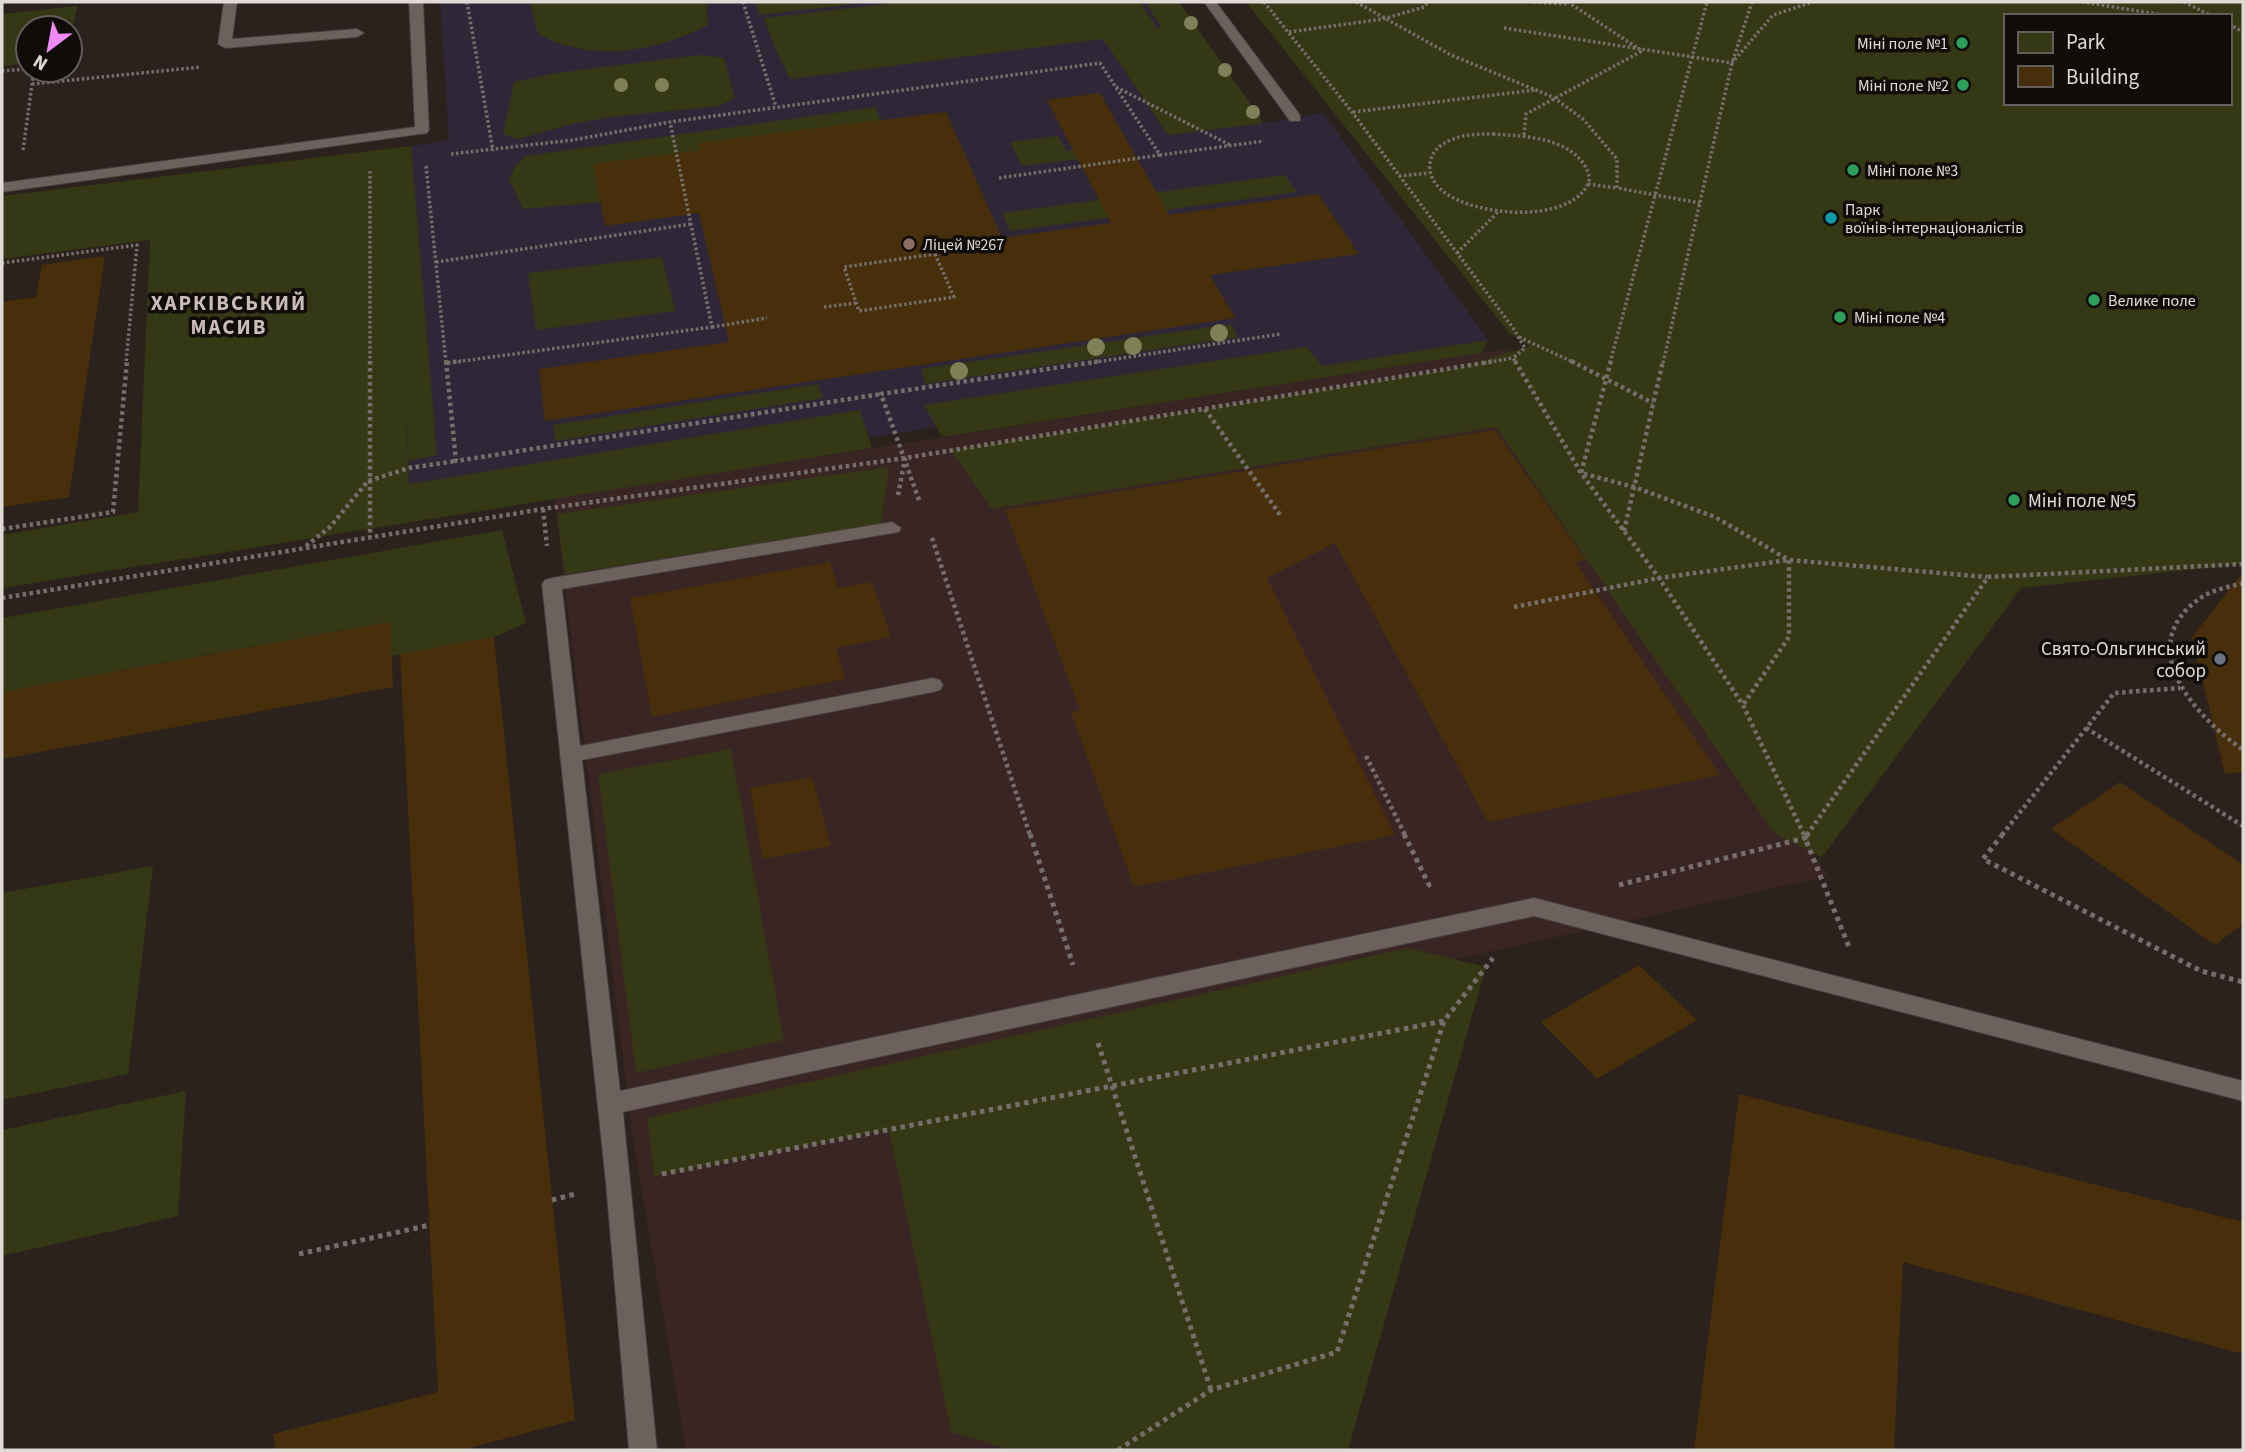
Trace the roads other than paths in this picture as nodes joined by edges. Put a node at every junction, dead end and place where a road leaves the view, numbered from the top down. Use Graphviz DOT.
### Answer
graph roads {
  1 [pos="230,2"];
  2 [pos="416,2"];
  3 [pos="1210,2"];
  4 [pos="357,33"];
  5 [pos="1295,118"];
  6 [pos="2,188"];
  7 [pos="892,528"];
  8 [pos="933,685"];
  9 [pos="570,755"];
  10 [pos="2243,1091"];
  11 [pos="609,1104"];
  12 [pos="643,1450"];
  1 -- 4 [label="lane"];
  2 -- 6 [label="lane"];
  3 -- 5 [label="lane"];
  7 -- 9 [label="lane"];
  8 -- 9 [label="lane"];
  9 -- 11 [label="lane"];
  10 -- 11 [label="lane"];
  11 -- 12 [label="lane"];
}
